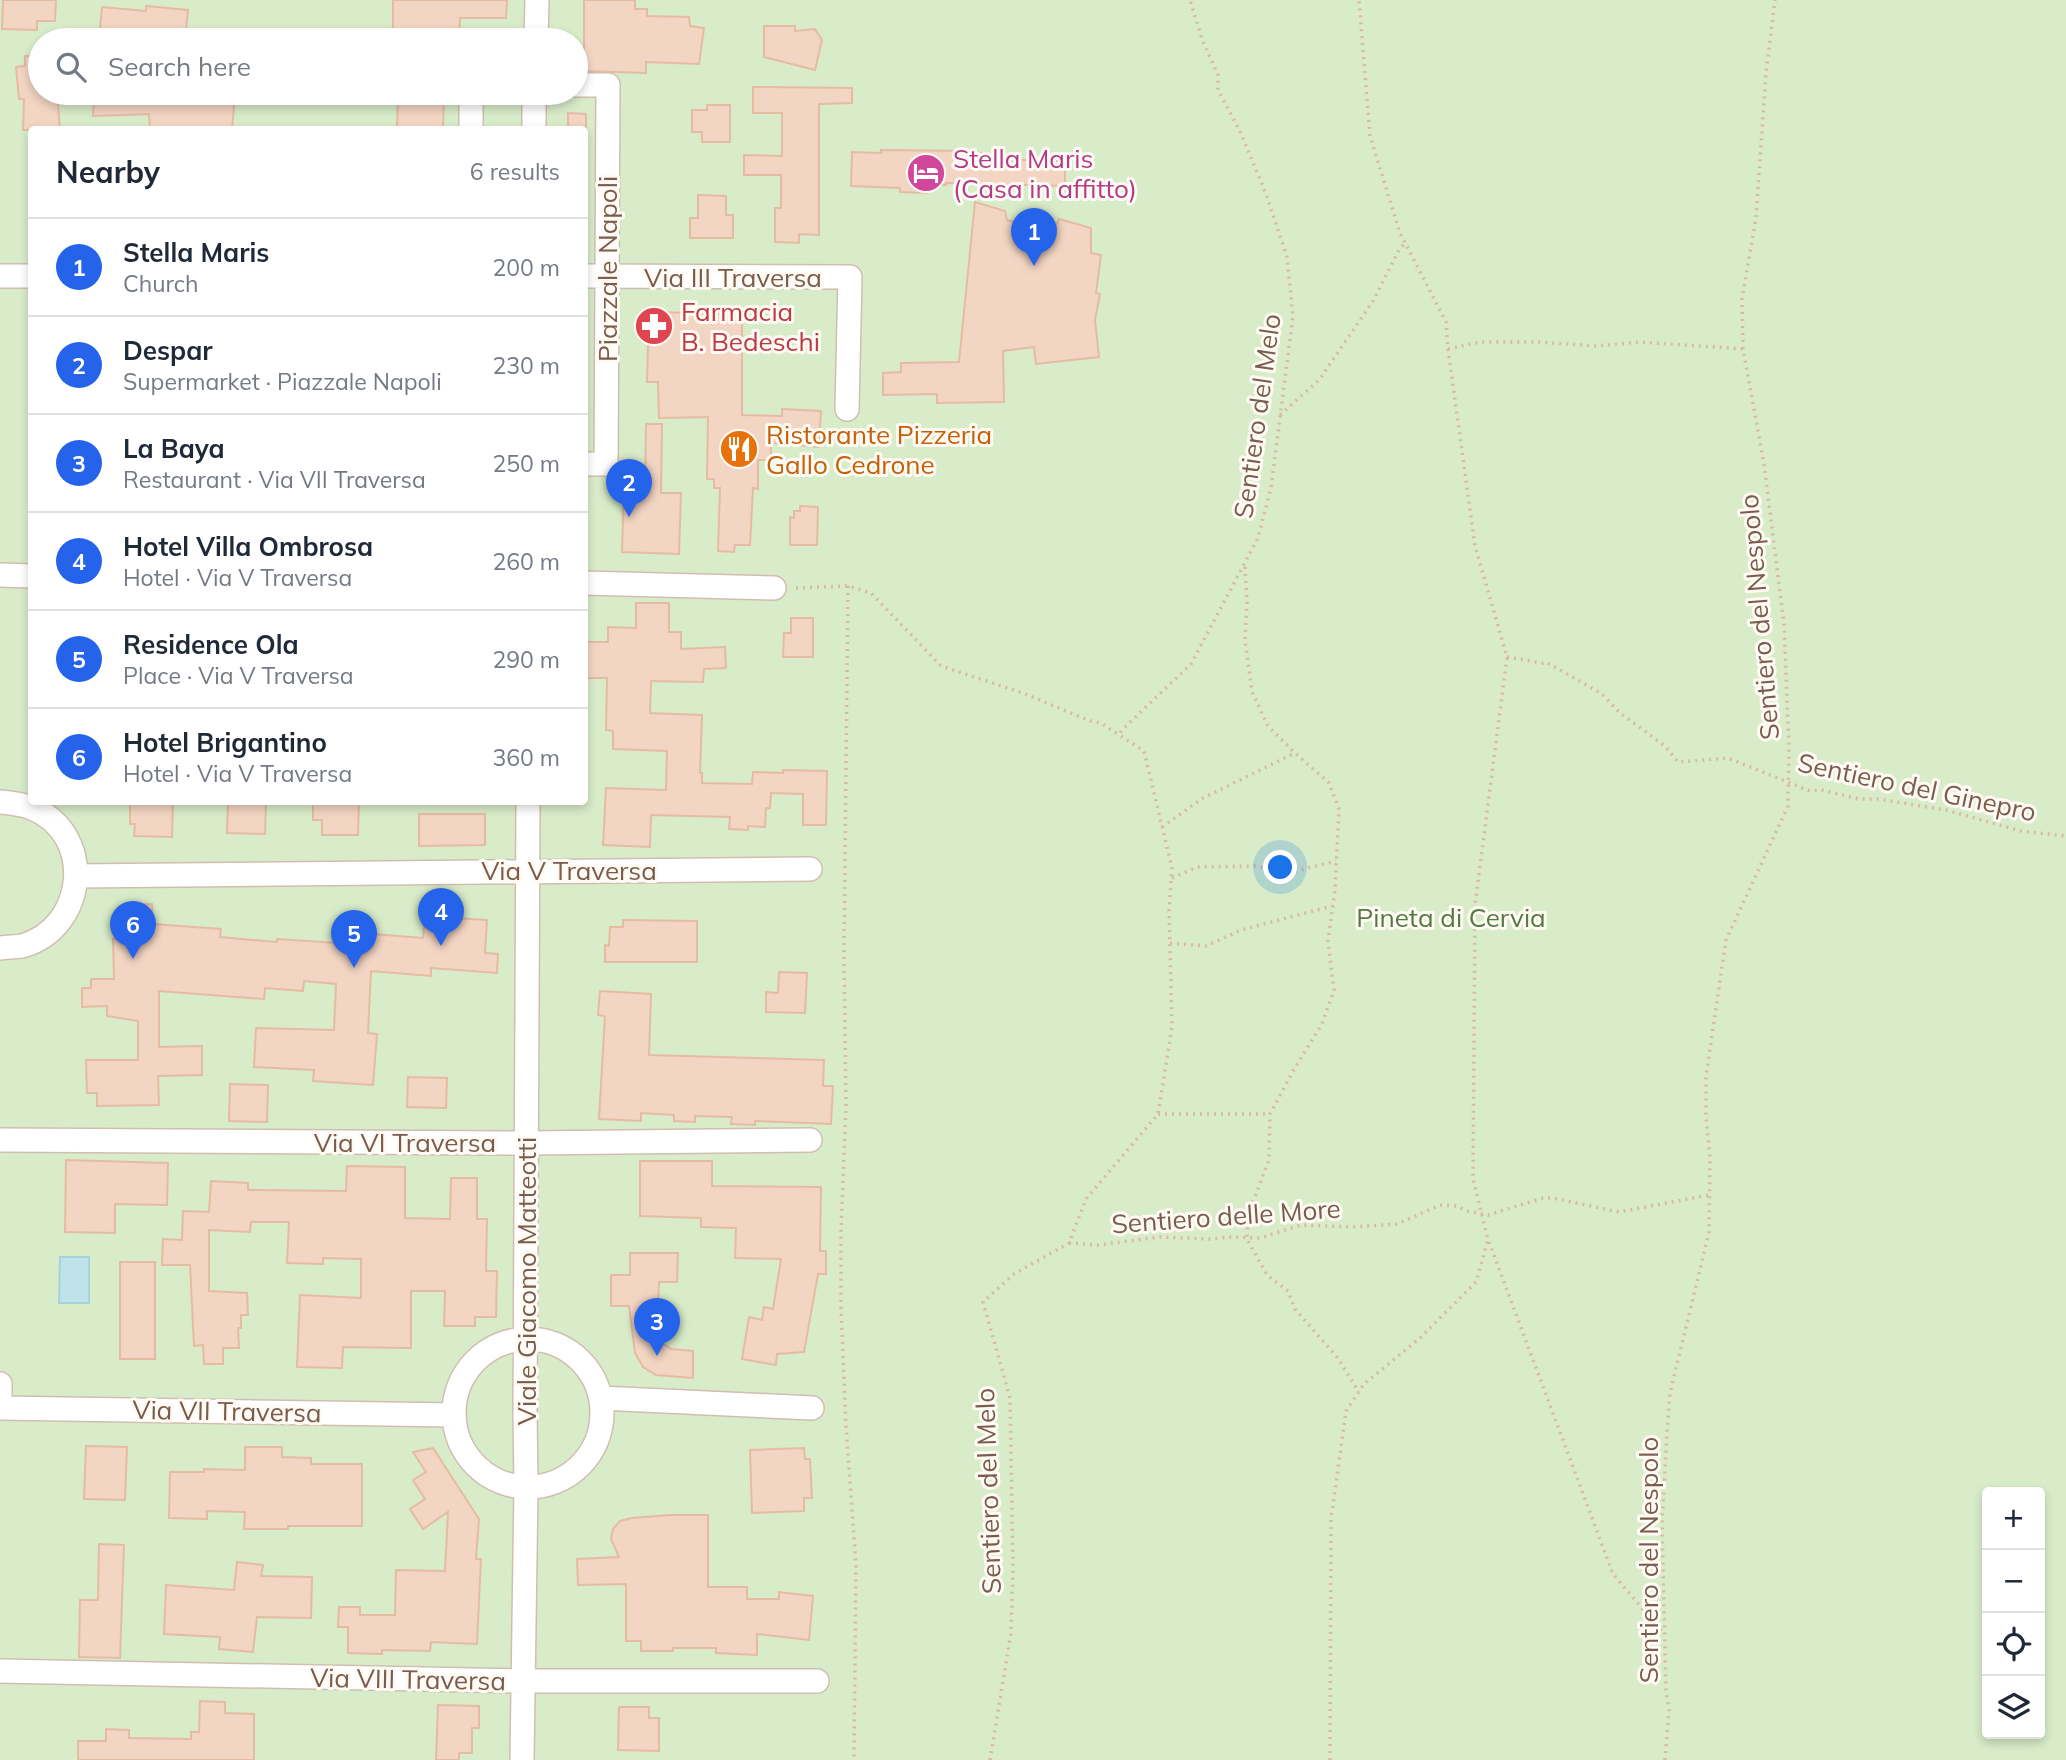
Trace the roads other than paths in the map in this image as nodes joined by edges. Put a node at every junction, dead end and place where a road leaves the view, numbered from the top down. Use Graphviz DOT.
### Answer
graph roads {
  1 [pos="537,0"];
  2 [pos="536,28"];
  3 [pos="588,85"];
  4 [pos="471,105"];
  5 [pos="534,105"];
  6 [pos="471,126"];
  7 [pos="534,126"];
  8 [pos="0,276"];
  9 [pos="28,276"];
  10 [pos="596,276"];
  11 [pos="847,409"];
  12 [pos="588,464"];
  13 [pos="0,575"];
  14 [pos="28,576"];
  15 [pos="588,583"];
  16 [pos="774,588"];
  17 [pos="0,789"];
  18 [pos="0,802"];
  19 [pos="528,805"];
  20 [pos="810,869"];
  21 [pos="528,870"];
  22 [pos="76,876"];
  23 [pos="0,948"];
  24 [pos="0,1140"];
  25 [pos="810,1140"];
  26 [pos="527,1143"];
  27 [pos="526,1339"];
  28 [pos="0,1384"];
  29 [pos="0,1396"];
  30 [pos="601,1398"];
  31 [pos="0,1408"];
  32 [pos="812,1408"];
  33 [pos="454,1415"];
  34 [pos="526,1487"];
  35 [pos="0,1671"];
  36 [pos="522,1681"];
  37 [pos="817,1681"];
  38 [pos="522,1760"];
  1 -- 2 [label="street"];
  3 -- 10 [label="street, Piazzale Napoli"];
  4 -- 6 [label="street"];
  5 -- 7 [label="street"];
  8 -- 9 [label="street"];
  10 -- 11 [label="street, Via III Traversa"];
  10 -- 12 [label="street, Piazzale Napoli"];
  13 -- 14 [label="street"];
  15 -- 16 [label="street"];
  17 -- 18 [label="street"];
  18 -- 22 [label="street"];
  19 -- 21 [label="street, Viale Giacomo Matteotti"];
  20 -- 21 [label="street, Via V Traversa"];
  21 -- 22 [label="street, Via V Traversa"];
  21 -- 26 [label="street, Viale Giacomo Matteotti"];
  22 -- 23 [label="street"];
  24 -- 26 [label="street, Via VI Traversa"];
  25 -- 26 [label="street, Via VI Traversa"];
  26 -- 27 [label="street, Viale Giacomo Matteotti"];
  27 -- 30 [label="street"];
  27 -- 33 [label="street"];
  27 -- 34 [label="street, Viale Giacomo Matteotti"];
  28 -- 29 [label="street"];
  30 -- 32 [label="street"];
  30 -- 34 [label="street"];
  31 -- 33 [label="street, Via VII Traversa"];
  33 -- 34 [label="street"];
  34 -- 36 [label="street, Viale Giacomo Matteotti"];
  35 -- 36 [label="street, Via VIII Traversa"];
  36 -- 37 [label="street, Via VIII Traversa"];
  36 -- 38 [label="street, Viale Giacomo Matteotti"];
}
